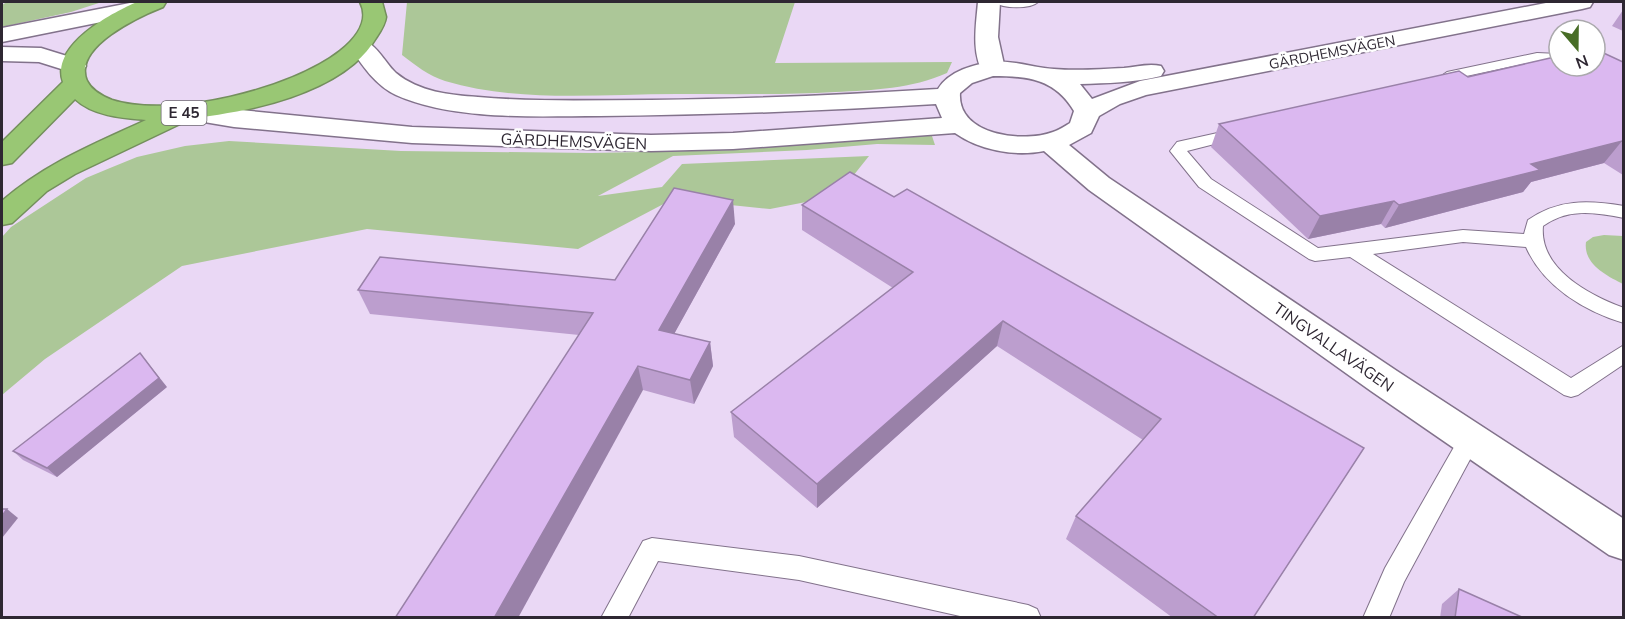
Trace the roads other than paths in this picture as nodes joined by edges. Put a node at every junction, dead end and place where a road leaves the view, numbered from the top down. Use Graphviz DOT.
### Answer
graph roads {
  1 [pos="989,2"];
  2 [pos="1001,2"];
  3 [pos="1032,2"];
  4 [pos="1521,2"];
  5 [pos="1582,2"];
  6 [pos="374,3"];
  7 [pos="148,4"];
  8 [pos="2,35"];
  9 [pos="361,46"];
  10 [pos="2,54"];
  11 [pos="1547,57"];
  12 [pos="993,69"];
  13 [pos="75,75"];
  14 [pos="1049,76"];
  15 [pos="1423,91"];
  16 [pos="947,96"];
  17 [pos="1086,112"];
  18 [pos="184,113"];
  19 [pos="959,124"];
  20 [pos="1252,130"];
  21 [pos="1051,143"];
  22 [pos="2,156"];
  23 [pos="1623,212"];
  24 [pos="2,216"];
  25 [pos="1532,241"];
  26 [pos="1355,251"];
  27 [pos="1623,316"];
  28 [pos="1623,353"];
  29 [pos="1470,439"];
  30 [pos="1623,542"];
  31 [pos="614,618"];
  32 [pos="1028,618"];
  33 [pos="1376,618"];
  1 -- 12 [label="main road"];
  2 -- 3 [label="lane"];
  4 -- 14 [label="main road, GÄRDHEMSVÄGEN"];
  5 -- 17 [label="main road, GÄRDHEMSVÄGEN"];
  6 -- 9 [label="highway, E 45"];
  7 -- 8 [label="main road"];
  7 -- 13 [label="highway"];
  9 -- 16 [label="main road, GÄRDHEMSVÄGEN"];
  9 -- 18 [label="highway, E 45"];
  10 -- 13 [label="main road"];
  11 -- 15 [label="lane"];
  12 -- 14 [label="main road, GÄRDHEMSVÄGEN"];
  12 -- 16 [label="main road, GÄRDHEMSVÄGEN"];
  13 -- 18 [label="highway, E 45"];
  13 -- 22 [label="highway"];
  14 -- 17 [label="main road, GÄRDHEMSVÄGEN"];
  16 -- 19 [label="main road"];
  17 -- 21 [label="main road"];
  18 -- 19 [label="main road, GÄRDHEMSVÄGEN"];
  18 -- 24 [label="highway, E 45"];
  19 -- 21 [label="main road"];
  20 -- 26 [label="lane"];
  21 -- 29 [label="main road, TINGVALLAVÄGEN"];
  23 -- 25 [label="lane"];
  25 -- 26 [label="lane"];
  25 -- 27 [label="lane"];
  26 -- 28 [label="lane"];
  29 -- 30 [label="main road, TINGVALLAVÄGEN"];
  29 -- 33 [label="lane"];
  31 -- 32 [label="lane"];
}
